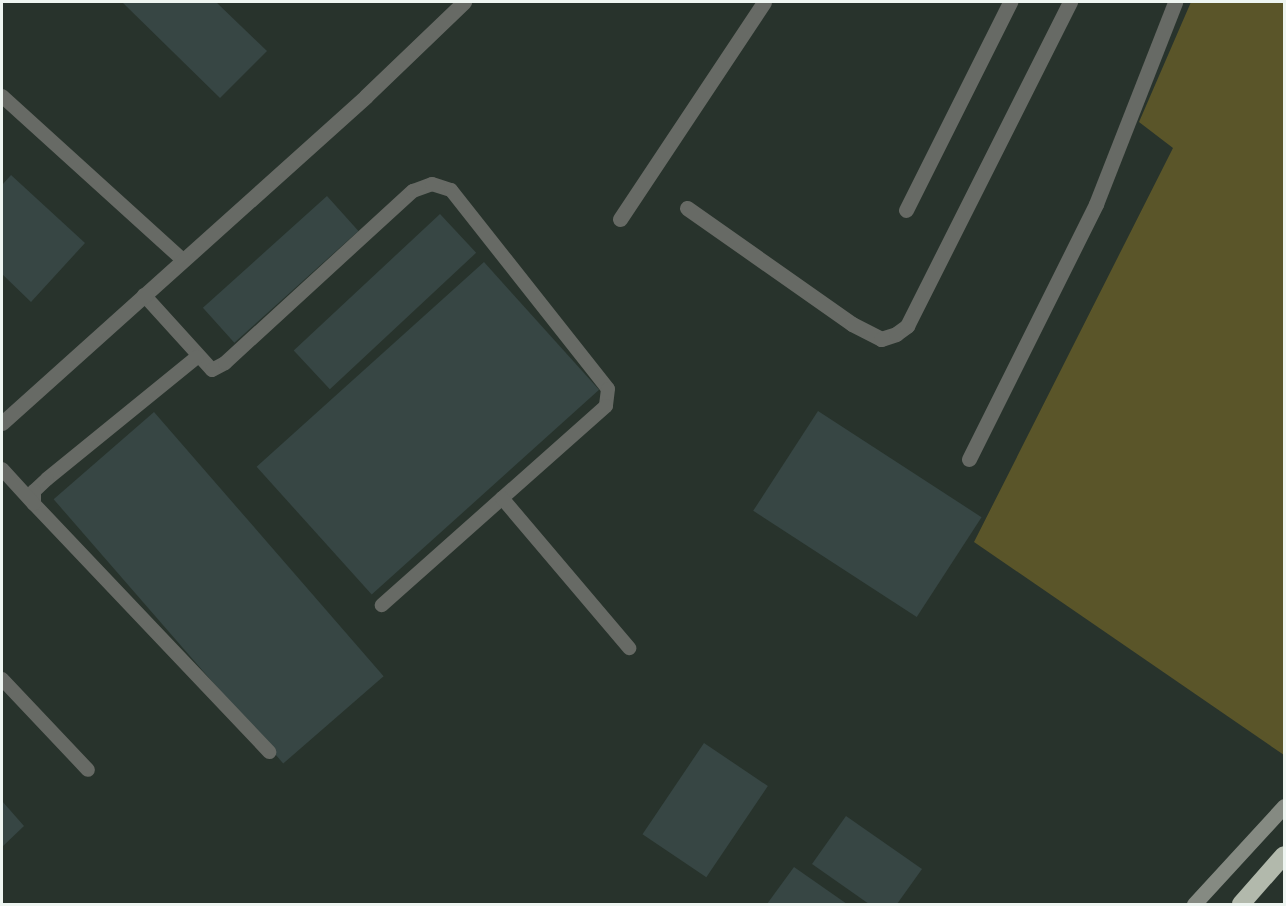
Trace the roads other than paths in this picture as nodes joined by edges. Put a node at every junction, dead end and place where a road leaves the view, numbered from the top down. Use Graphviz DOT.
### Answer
graph roads {
  1 [pos="464,2"];
  2 [pos="764,2"];
  3 [pos="1010,2"];
  4 [pos="1070,2"];
  5 [pos="1175,2"];
  6 [pos="2,96"];
  7 [pos="687,208"];
  8 [pos="906,210"];
  9 [pos="620,219"];
  10 [pos="183,260"];
  11 [pos="144,295"];
  12 [pos="197,357"];
  13 [pos="2,423"];
  14 [pos="969,459"];
  15 [pos="2,469"];
  16 [pos="502,498"];
  17 [pos="34,504"];
  18 [pos="382,605"];
  19 [pos="629,648"];
  20 [pos="2,679"];
  21 [pos="269,752"];
  22 [pos="88,770"];
  23 [pos="1284,806"];
  24 [pos="1284,855"];
  25 [pos="1194,904"];
  26 [pos="1241,904"];
  1 -- 10 [label="street"];
  2 -- 9 [label="street"];
  3 -- 8 [label="street"];
  4 -- 7 [label="street"];
  5 -- 14 [label="street"];
  6 -- 10 [label="lane"];
  10 -- 11 [label="street"];
  11 -- 12 [label="lane"];
  11 -- 13 [label="street"];
  12 -- 16 [label="lane"];
  12 -- 17 [label="lane"];
  15 -- 17 [label="lane"];
  16 -- 18 [label="lane"];
  16 -- 19 [label="lane"];
  17 -- 21 [label="lane"];
  20 -- 22 [label="lane"];
  23 -- 25 [label="street"];
  24 -- 26 [label="highway"];
}
